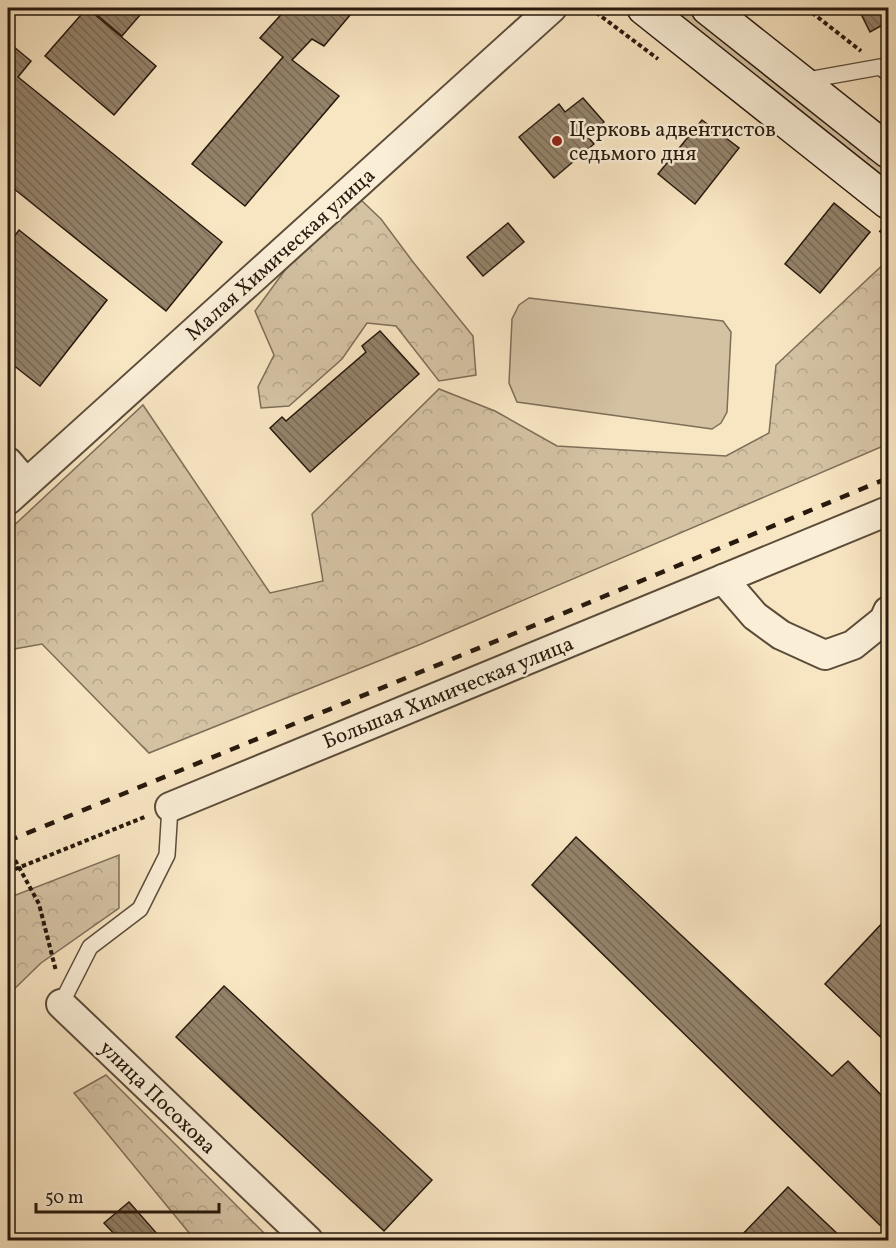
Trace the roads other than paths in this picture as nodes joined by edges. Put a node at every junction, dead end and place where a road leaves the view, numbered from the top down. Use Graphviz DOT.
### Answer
graph roads {
  1 [pos="552,8"];
  2 [pos="644,8"];
  3 [pos="708,8"];
  4 [pos="884,70"];
  5 [pos="801,81"];
  6 [pos="888,151"];
  7 [pos="888,202"];
  8 [pos="8,462"];
  9 [pos="16,492"];
  10 [pos="888,511"];
  11 [pos="723,579"];
  12 [pos="888,611"];
  13 [pos="170,807"];
  14 [pos="61,1004"];
  15 [pos="308,1240"];
  1 -- 9 [label="street, Малая Химическая улица"];
  2 -- 7 [label="main road"];
  3 -- 5 [label="main road"];
  4 -- 5 [label="lane"];
  5 -- 6 [label="main road"];
  8 -- 9 [label="street"];
  10 -- 11 [label="street, Большая Химическая улица"];
  11 -- 12 [label="street"];
  11 -- 13 [label="street, Большая Химическая улица"];
  13 -- 14 [label="lane"];
  14 -- 15 [label="street, улица Посохова"];
}
